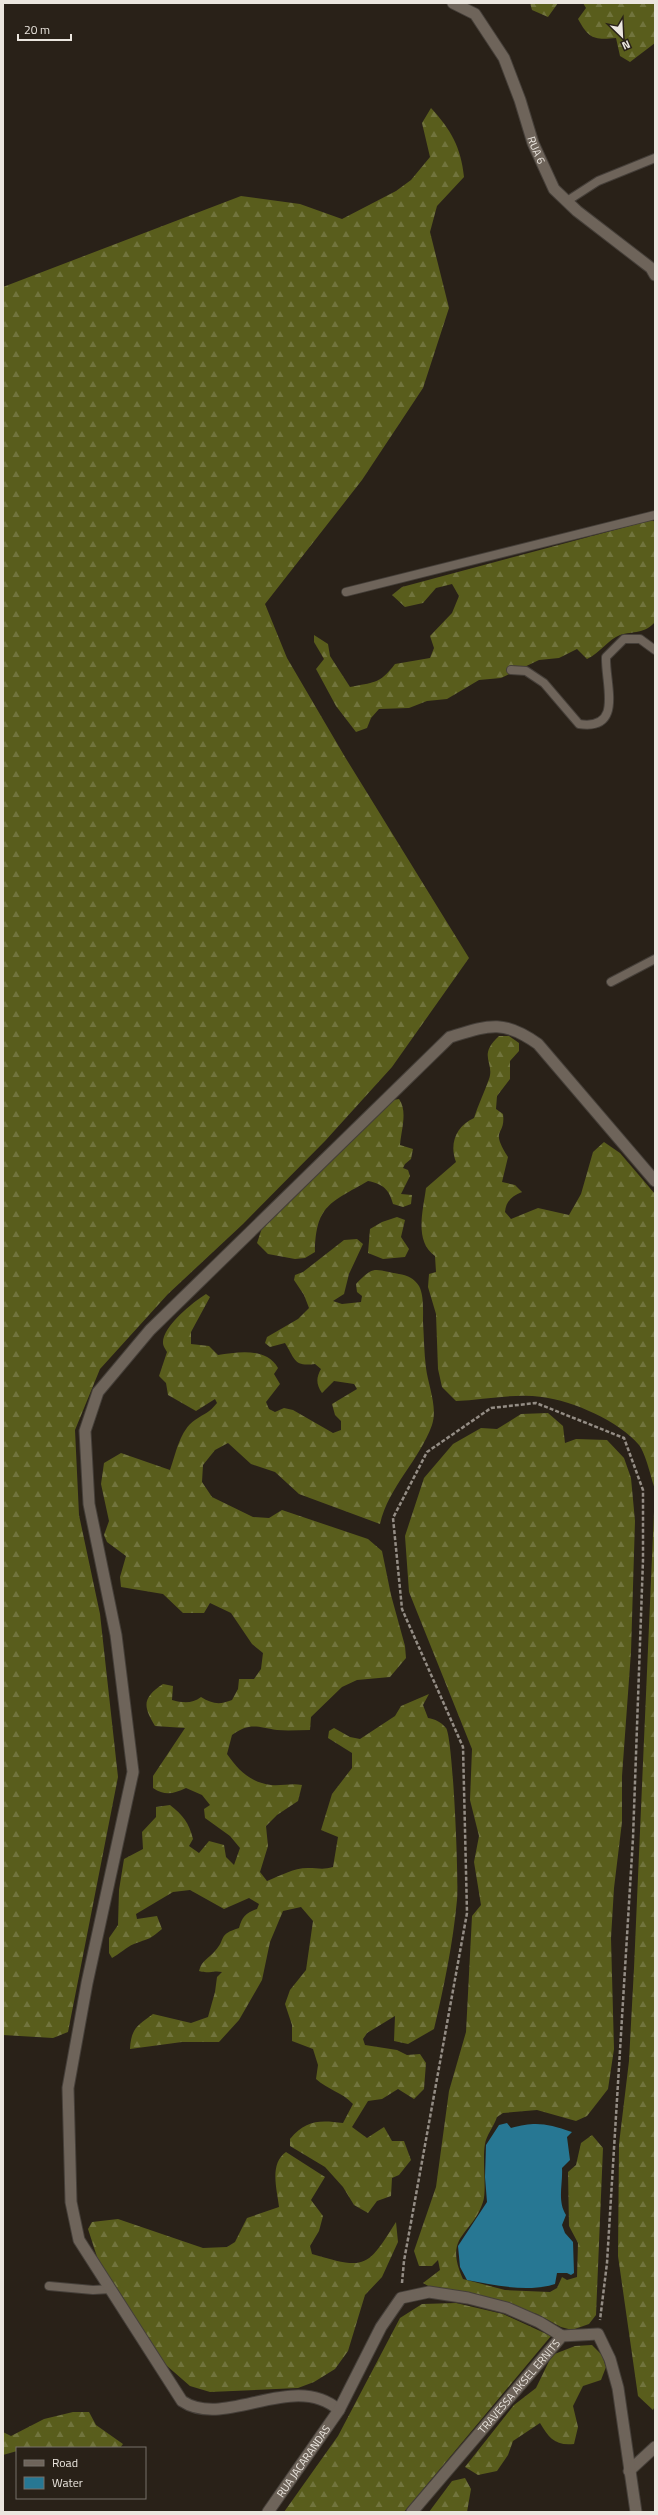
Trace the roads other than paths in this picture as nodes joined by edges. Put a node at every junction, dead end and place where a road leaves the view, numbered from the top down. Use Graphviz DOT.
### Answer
graph roads {
  1 [pos="453,3"];
  2 [pos="655,158"];
  3 [pos="567,201"];
  4 [pos="655,275"];
  5 [pos="655,514"];
  6 [pos="346,592"];
  7 [pos="655,650"];
  8 [pos="511,670"];
  9 [pos="655,959"];
  10 [pos="611,982"];
  11 [pos="655,1181"];
  12 [pos="49,2286"];
  13 [pos="111,2289"];
  14 [pos="562,2336"];
  15 [pos="339,2410"];
  16 [pos="655,2447"];
  17 [pos="629,2471"];
  18 [pos="637,2510"];
  19 [pos="268,2512"];
  20 [pos="412,2512"];
  1 -- 3 [label="street, RUA 6"];
  2 -- 3 [label="lane"];
  3 -- 4 [label="street, RUA 6"];
  5 -- 6 [label="lane"];
  7 -- 8 [label="lane"];
  9 -- 10 [label="lane"];
  11 -- 13 [label="street"];
  12 -- 13 [label="lane"];
  13 -- 15 [label="street"];
  14 -- 15 [label="street, RUA JACARANDAS"];
  14 -- 17 [label="street, TRAVESSA AKSEL ERNITS"];
  14 -- 20 [label="street, TRAVESSA AKSEL ERNITS"];
  15 -- 19 [label="street, RUA JACARANDAS"];
  16 -- 17 [label="street"];
  17 -- 18 [label="street"];
}
